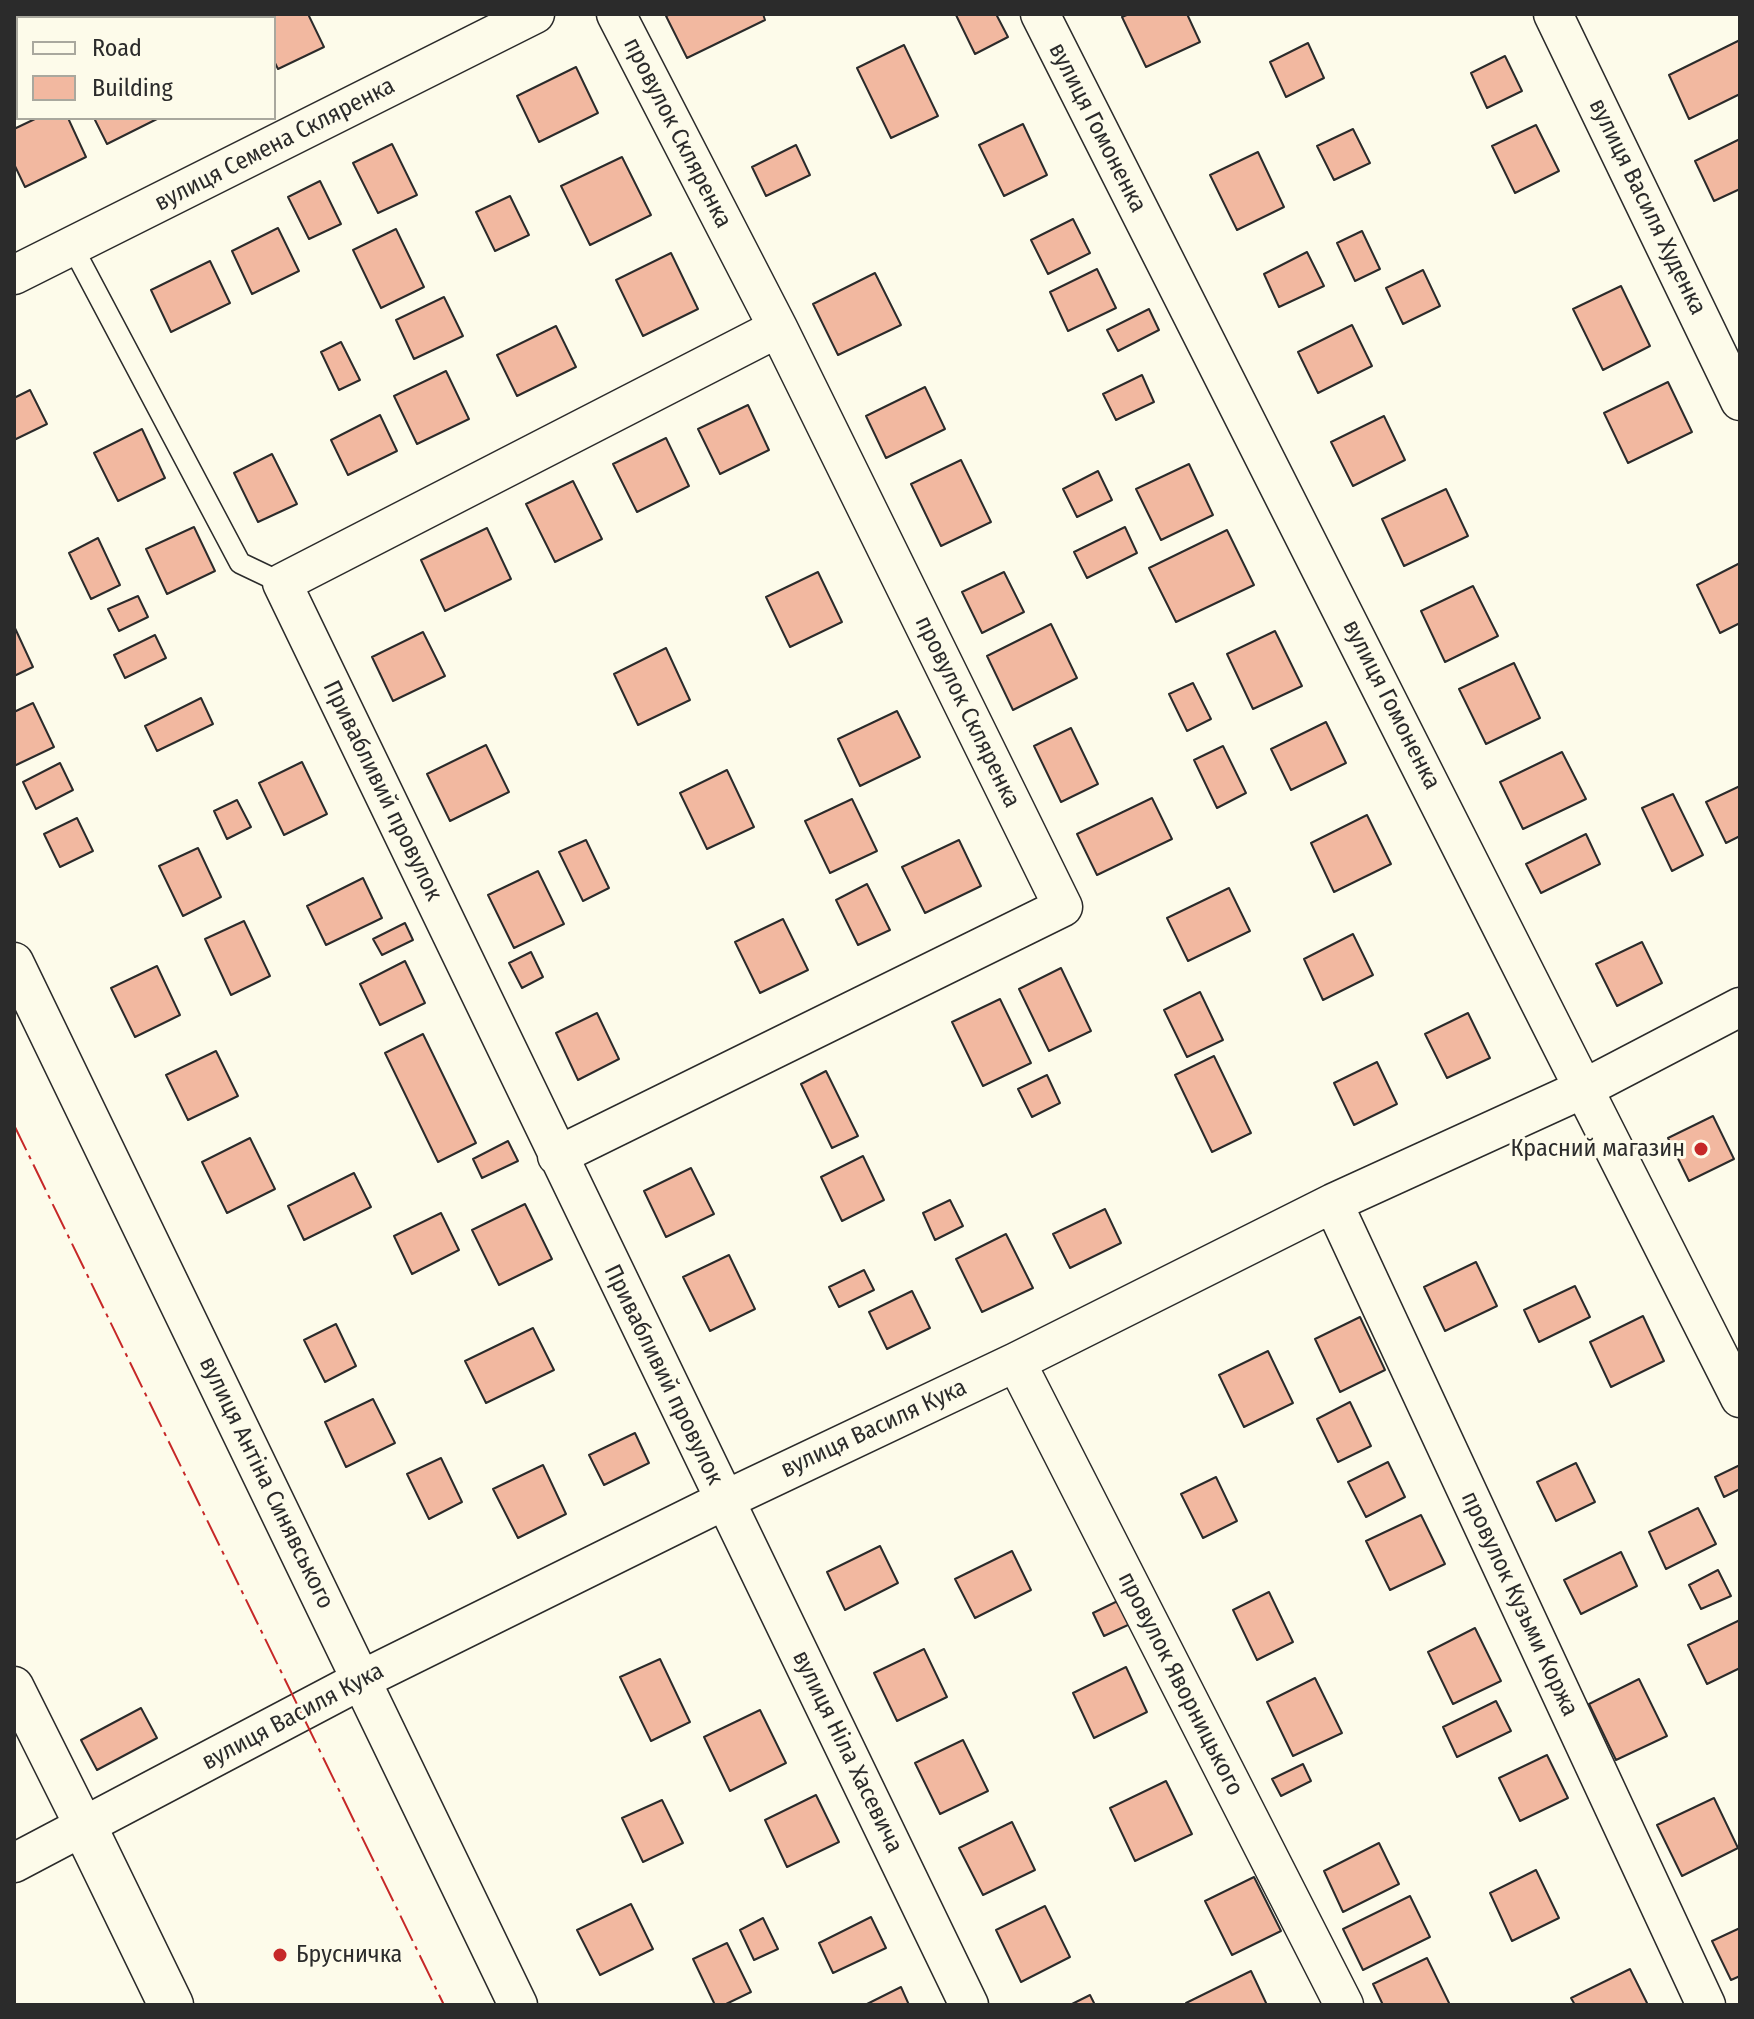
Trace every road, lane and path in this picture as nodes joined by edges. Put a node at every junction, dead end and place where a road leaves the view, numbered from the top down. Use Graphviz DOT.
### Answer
graph roads {
  1 [pos="535,14"];
  2 [pos="616,14"];
  3 [pos="1040,14"];
  4 [pos="1553,14"];
  5 [pos="72,246"];
  6 [pos="14,275"];
  7 [pos="778,328"];
  8 [pos="1740,401"];
  9 [pos="282,583"];
  10 [pos="14,962"];
  11 [pos="1740,1007"];
  12 [pos="1585,1088"];
  13 [pos="557,1156"];
  14 [pos="1333,1203"];
  15 [pos="1016,1362"];
  16 [pos="1740,1398"];
  17 [pos="725,1500"];
  18 [pos="361,1680"];
  19 [pos="14,1686"];
  20 [pos="84,1826"];
  21 [pos="14,1863"];
  22 [pos="171,2005"];
  23 [pos="518,2005"];
  24 [pos="969,2005"];
  25 [pos="1344,2005"];
  26 [pos="1706,2005"];
  1 -- 5 [label="street, вулиця Семена Скляренка"];
  2 -- 7 [label="street, провулок Скляренка"];
  3 -- 12 [label="street, вулиця Гомоненка"];
  4 -- 8 [label="street, вулиця Василя Худенка"];
  5 -- 6 [label="street, вулиця Семена Скляренка"];
  5 -- 9 [label="lane"];
  7 -- 9 [label="street"];
  7 -- 13 [label="street, провулок Скляренка"];
  9 -- 13 [label="street, Привабливий провулок"];
  10 -- 18 [label="street, вулиця Антіна Синявського"];
  11 -- 12 [label="street, вулиця Василя Кука"];
  12 -- 14 [label="street, вулиця Василя Кука"];
  12 -- 16 [label="street, вулиця Гомоненка"];
  13 -- 17 [label="street, Привабливий провулок"];
  14 -- 15 [label="street, вулиця Василя Кука"];
  14 -- 26 [label="street, провулок Кузьми Коржа"];
  15 -- 17 [label="street, вулиця Василя Кука"];
  15 -- 25 [label="street, провулок Яворницького"];
  17 -- 18 [label="street, вулиця Василя Кука"];
  17 -- 24 [label="street, вулиця Ніла Хасевича"];
  18 -- 20 [label="street, вулиця Василя Кука"];
  18 -- 23 [label="street, вулиця Антіна Синявського"];
  19 -- 20 [label="street"];
  20 -- 21 [label="street, вулиця Василя Кука"];
  20 -- 22 [label="street"];
}
